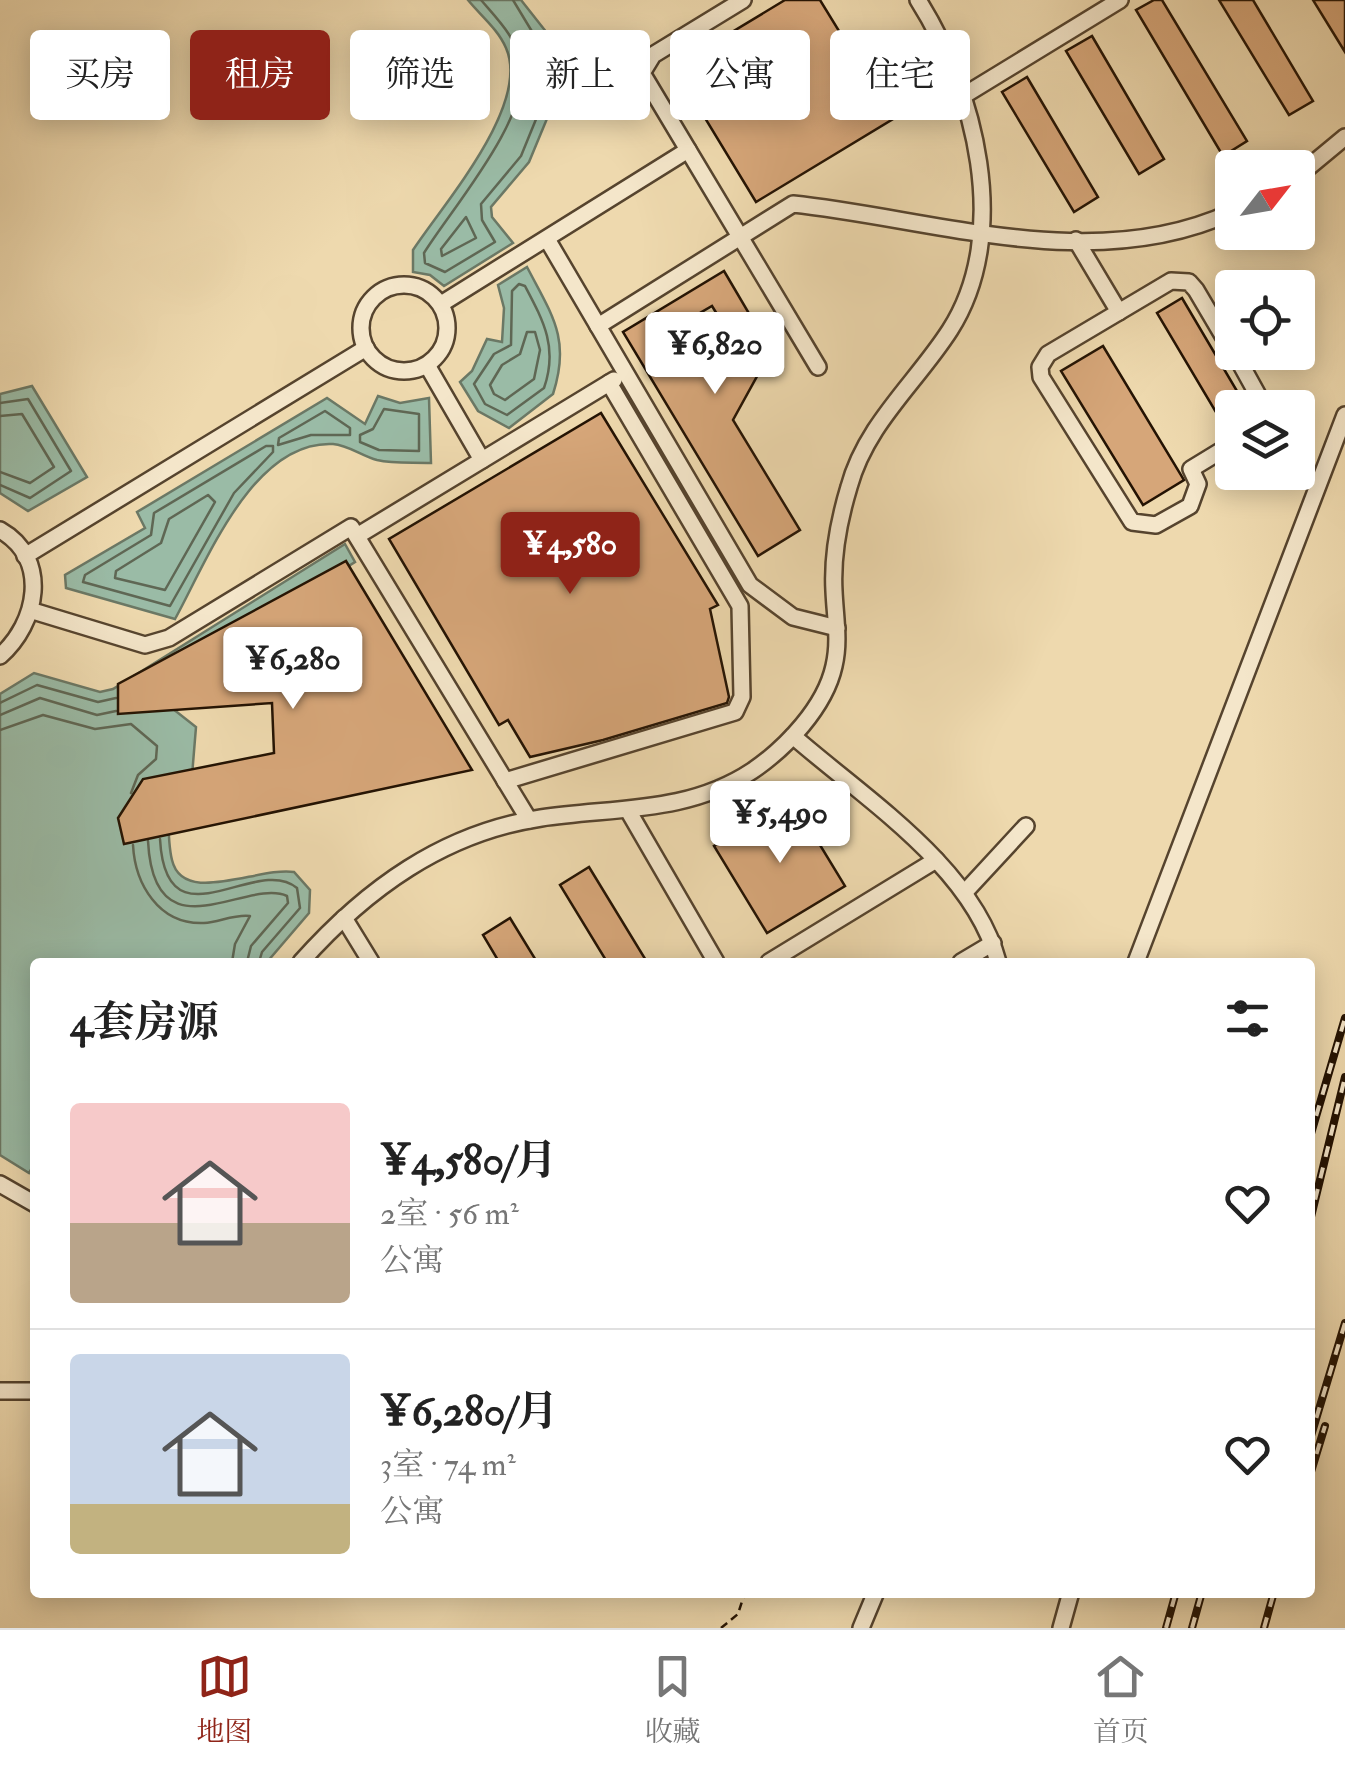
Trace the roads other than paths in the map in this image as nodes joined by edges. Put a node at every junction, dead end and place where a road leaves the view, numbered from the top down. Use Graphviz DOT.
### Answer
graph roads {
  1 [pos="742,0"];
  2 [pos="918,0"];
  3 [pos="1120,0"];
  4 [pos="935,30"];
  5 [pos="970,91"];
  6 [pos="967,120"];
  7 [pos="1345,138"];
  8 [pos="688,150"];
  9 [pos="1315,162"];
  10 [pos="1215,220"];
  11 [pos="980,235"];
  12 [pos="740,236"];
  13 [pos="547,239"];
  14 [pos="1076,240"];
  15 [pos="441,304"];
  16 [pos="1118,312"];
  17 [pos="1215,324"];
  18 [pos="598,326"];
  19 [pos="366,348"];
  20 [pos="426,365"];
  21 [pos="818,367"];
  22 [pos="626,373"];
  23 [pos="609,383"];
  24 [pos="1345,415"];
  25 [pos="1215,454"];
  26 [pos="482,460"];
  27 [pos="0,530"];
  28 [pos="357,536"];
  29 [pos="25,556"];
  30 [pos="32,611"];
  31 [pos="838,628"];
  32 [pos="0,656"];
  33 [pos="793,736"];
  34 [pos="505,781"];
  35 [pos="628,812"];
  36 [pos="529,820"];
  37 [pos="1026,826"];
  38 [pos="936,860"];
  39 [pos="965,892"];
  40 [pos="344,918"];
  41 [pos="993,943"];
  42 [pos="306,958"];
  43 [pos="368,958"];
  44 [pos="714,958"];
  45 [pos="776,958"];
  46 [pos="967,958"];
  47 [pos="997,958"];
  48 [pos="1138,958"];
  49 [pos="0,1184"];
  50 [pos="30,1201"];
  51 [pos="0,1391"];
  52 [pos="30,1391"];
  53 [pos="874,1598"];
  54 [pos="1069,1598"];
  55 [pos="861,1628"];
  56 [pos="1061,1628"];
  1 -- 8 [label="street"];
  2 -- 4 [label="street"];
  3 -- 5 [label="street"];
  6 -- 11 [label="street"];
  7 -- 9 [label="street"];
  8 -- 12 [label="street"];
  8 -- 13 [label="street"];
  10 -- 14 [label="street"];
  11 -- 12 [label="street"];
  11 -- 14 [label="street"];
  11 -- 31 [label="street"];
  12 -- 18 [label="street"];
  12 -- 21 [label="street"];
  13 -- 15 [label="street"];
  13 -- 18 [label="street"];
  14 -- 16 [label="street"];
  15 -- 19 [label="street"];
  15 -- 20 [label="street"];
  16 -- 17 [label="street"];
  16 -- 25 [label="street"];
  18 -- 22 [label="street"];
  19 -- 20 [label="street"];
  19 -- 29 [label="street"];
  20 -- 26 [label="street"];
  22 -- 23 [label="street"];
  22 -- 31 [label="street"];
  23 -- 26 [label="street"];
  23 -- 34 [label="street"];
  24 -- 48 [label="street"];
  26 -- 28 [label="street"];
  27 -- 29 [label="street"];
  28 -- 30 [label="street"];
  28 -- 34 [label="street"];
  29 -- 30 [label="street"];
  30 -- 32 [label="street"];
  31 -- 33 [label="street"];
  33 -- 35 [label="street"];
  33 -- 38 [label="street"];
  34 -- 36 [label="street"];
  35 -- 36 [label="street"];
  35 -- 44 [label="street"];
  36 -- 40 [label="street"];
  37 -- 39 [label="street"];
  38 -- 39 [label="street"];
  38 -- 45 [label="street"];
  39 -- 41 [label="street"];
  40 -- 42 [label="street"];
  40 -- 43 [label="street"];
  41 -- 46 [label="street"];
  41 -- 47 [label="street"];
  49 -- 50 [label="street"];
  51 -- 52 [label="street"];
  53 -- 55 [label="street"];
  54 -- 56 [label="street"];
}
